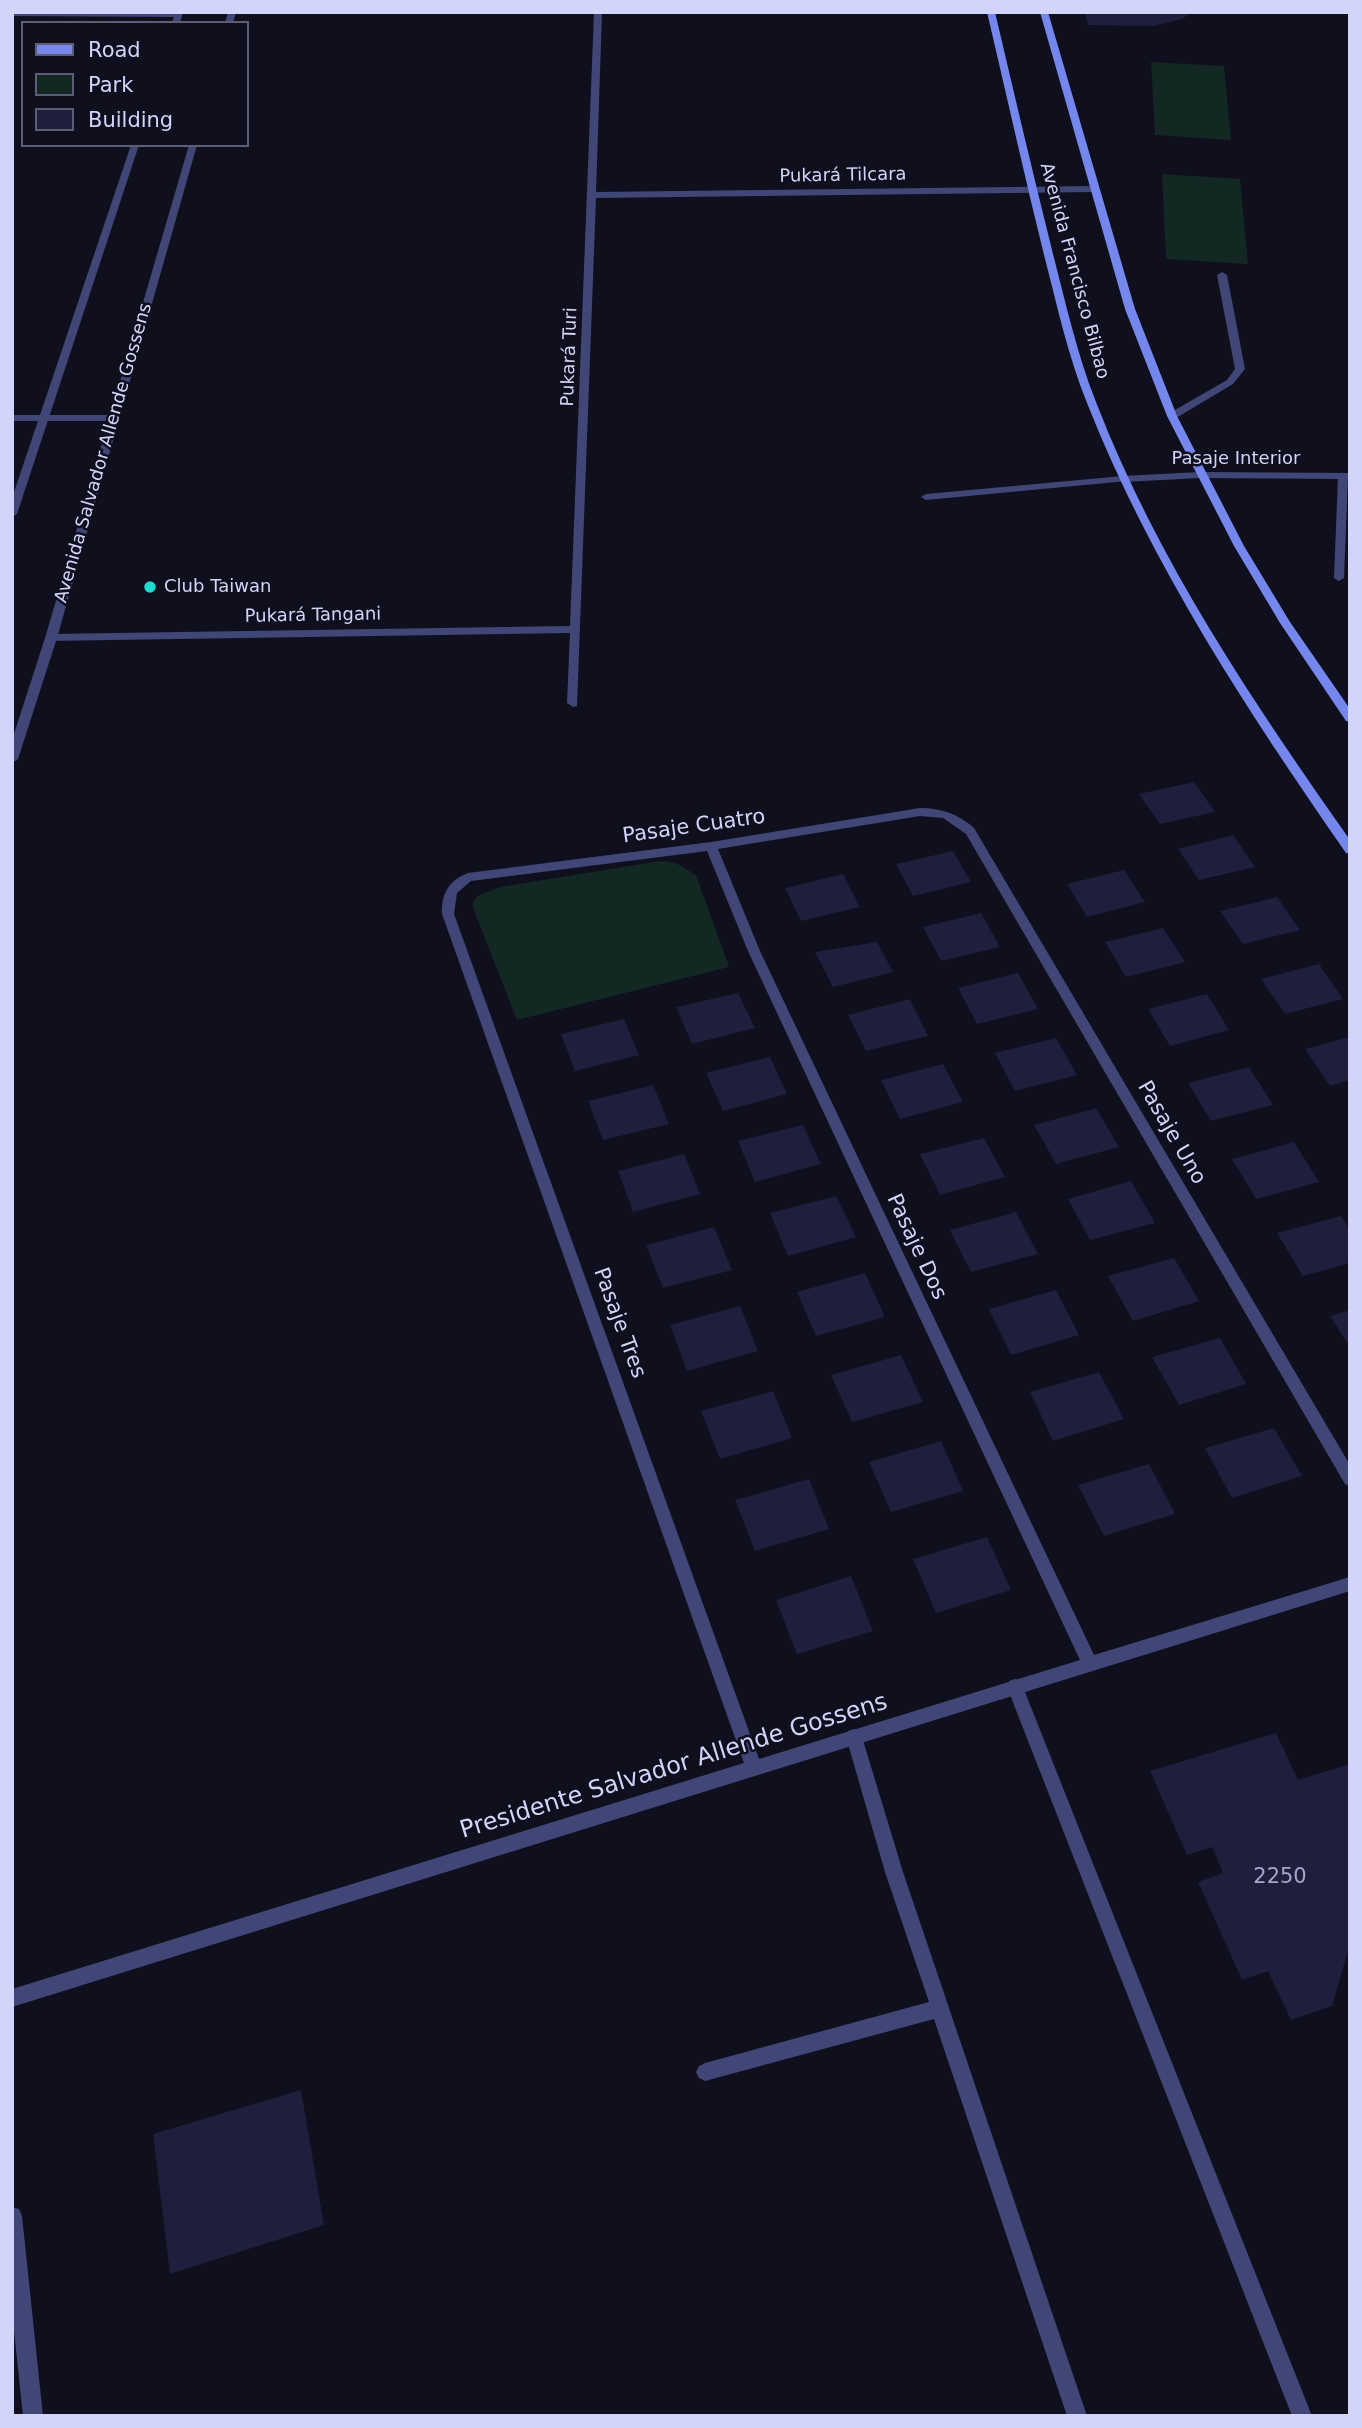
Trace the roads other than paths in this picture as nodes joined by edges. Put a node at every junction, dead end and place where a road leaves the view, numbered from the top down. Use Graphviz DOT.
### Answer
graph roads {
  1 [pos="598,12"];
  2 [pos="991,12"];
  3 [pos="1044,12"];
  4 [pos="12,14"];
  5 [pos="178,17"];
  6 [pos="134,147"];
  7 [pos="193,147"];
  8 [pos="1095,189"];
  9 [pos="1034,190"];
  10 [pos="592,195"];
  11 [pos="1222,275"];
  12 [pos="1172,416"];
  13 [pos="12,418"];
  14 [pos="114,418"];
  15 [pos="45,419"];
  16 [pos="1200,475"];
  17 [pos="1346,476"];
  18 [pos="1124,479"];
  19 [pos="926,497"];
  20 [pos="12,514"];
  21 [pos="1339,578"];
  22 [pos="576,629"];
  23 [pos="51,638"];
  24 [pos="573,703"];
  25 [pos="1350,718"];
  26 [pos="12,759"];
  27 [pos="948,814"];
  28 [pos="711,846"];
  29 [pos="1350,850"];
  30 [pos="449,892"];
  31 [pos="1350,1479"];
  32 [pos="1350,1584"];
  33 [pos="1090,1664"];
  34 [pos="1015,1687"];
  35 [pos="855,1737"];
  36 [pos="754,1768"];
  37 [pos="12,1998"];
  38 [pos="940,2008"];
  39 [pos="705,2072"];
  40 [pos="12,2216"];
  41 [pos="33,2416"];
  42 [pos="1077,2416"];
  43 [pos="1302,2416"];
  1 -- 10 [label="street, Pukará Turi"];
  2 -- 9 [label="main road, Avenida Francisco Bilbao"];
  3 -- 8 [label="main road, Avenida Francisco Bilbao"];
  4 -- 5 [label="street"];
  6 -- 15 [label="street"];
  7 -- 14 [label="street, Avenida Salvador Allende Gossens"];
  8 -- 9 [label="street, Pukará Tilcara"];
  8 -- 12 [label="main road, Avenida Francisco Bilbao"];
  9 -- 10 [label="street, Pukará Tilcara"];
  9 -- 18 [label="main road, Avenida Francisco Bilbao"];
  10 -- 22 [label="street, Pukará Turi"];
  11 -- 12 [label="street"];
  12 -- 16 [label="main road, Avenida Francisco Bilbao"];
  13 -- 15 [label="street"];
  14 -- 15 [label="street"];
  14 -- 23 [label="street, Avenida Salvador Allende Gossens"];
  15 -- 20 [label="street"];
  16 -- 17 [label="street, Pasaje Interior"];
  16 -- 18 [label="street, Pasaje Interior"];
  16 -- 25 [label="main road, Avenida Francisco Bilbao"];
  17 -- 21 [label="street"];
  18 -- 19 [label="street, Pasaje Interior"];
  18 -- 29 [label="main road, Avenida Francisco Bilbao"];
  22 -- 23 [label="street, Pukará Tangani"];
  22 -- 24 [label="street, Pukará Turi"];
  23 -- 26 [label="street, Avenida Salvador Allende Gossens"];
  27 -- 28 [label="street, Pasaje Cuatro"];
  27 -- 31 [label="street, Pasaje Uno"];
  28 -- 30 [label="street, Pasaje Cuatro"];
  28 -- 33 [label="street, Pasaje Dos"];
  30 -- 36 [label="street, Pasaje Tres"];
  32 -- 33 [label="street, Presidente Salvador Allende Gossens"];
  33 -- 34 [label="street, Presidente Salvador Allende Gossens"];
  34 -- 35 [label="street, Presidente Salvador Allende Gossens"];
  34 -- 43 [label="street"];
  35 -- 36 [label="street, Presidente Salvador Allende Gossens"];
  35 -- 38 [label="street"];
  36 -- 37 [label="street, Presidente Salvador Allende Gossens"];
  38 -- 39 [label="street"];
  38 -- 42 [label="street"];
  40 -- 41 [label="street"];
}
